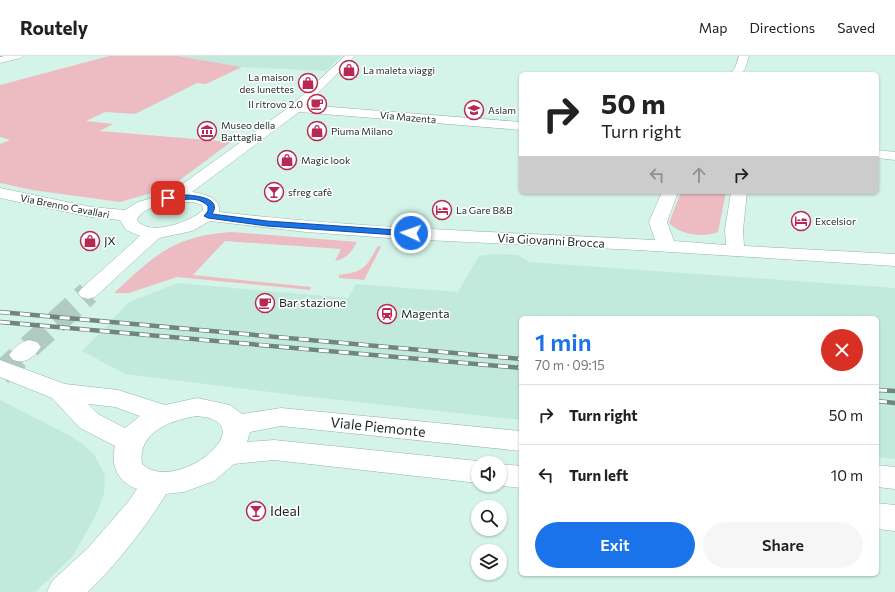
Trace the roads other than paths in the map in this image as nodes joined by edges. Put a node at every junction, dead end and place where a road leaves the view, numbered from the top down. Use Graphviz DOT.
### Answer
graph roads {
  1 [pos="18,56"];
  2 [pos="350,56"];
  3 [pos="744,56"];
  4 [pos="0,60"];
  5 [pos="737,72"];
  6 [pos="296,108"];
  7 [pos="519,126"];
  8 [pos="879,154"];
  9 [pos="895,156"];
  10 [pos="0,193"];
  11 [pos="669,194"];
  12 [pos="739,194"];
  13 [pos="175,197"];
  14 [pos="130,216"];
  15 [pos="208,216"];
  16 [pos="155,232"];
  17 [pos="666,246"];
  18 [pos="735,250"];
  19 [pos="895,260"];
  20 [pos="88,293"];
  21 [pos="0,368"];
  22 [pos="61,392"];
  23 [pos="163,414"];
  24 [pos="235,425"];
  25 [pos="519,441"];
  26 [pos="131,442"];
  27 [pos="228,454"];
  28 [pos="471,471"];
  29 [pos="507,476"];
  30 [pos="879,476"];
  31 [pos="519,477"];
  32 [pos="895,478"];
  33 [pos="158,483"];
  34 [pos="879,516"];
  35 [pos="895,518"];
  36 [pos="64,592"];
  1 -- 4 [label="street"];
  2 -- 6 [label="street"];
  3 -- 5 [label="street"];
  6 -- 7 [label="street, Via Mazenta"];
  6 -- 13 [label="street"];
  8 -- 9 [label="street"];
  10 -- 14 [label="street, Via Brenno Cavallari"];
  11 -- 17 [label="street"];
  12 -- 18 [label="street"];
  13 -- 14 [label="street"];
  13 -- 15 [label="street"];
  14 -- 16 [label="street"];
  15 -- 16 [label="street"];
  15 -- 17 [label="street, Via Giovanni Brocca"];
  16 -- 20 [label="street"];
  17 -- 18 [label="street, Via Giovanni Brocca"];
  18 -- 19 [label="street, Via Giovanni Brocca"];
  21 -- 22 [label="street"];
  22 -- 23 [label="street"];
  22 -- 26 [label="street"];
  23 -- 24 [label="street"];
  23 -- 26 [label="street"];
  24 -- 25 [label="street, Viale Piemonte"];
  24 -- 27 [label="street"];
  26 -- 33 [label="street"];
  27 -- 28 [label="street"];
  27 -- 33 [label="street"];
  29 -- 31 [label="street"];
  30 -- 32 [label="street"];
  33 -- 36 [label="street"];
  34 -- 35 [label="street"];
}
